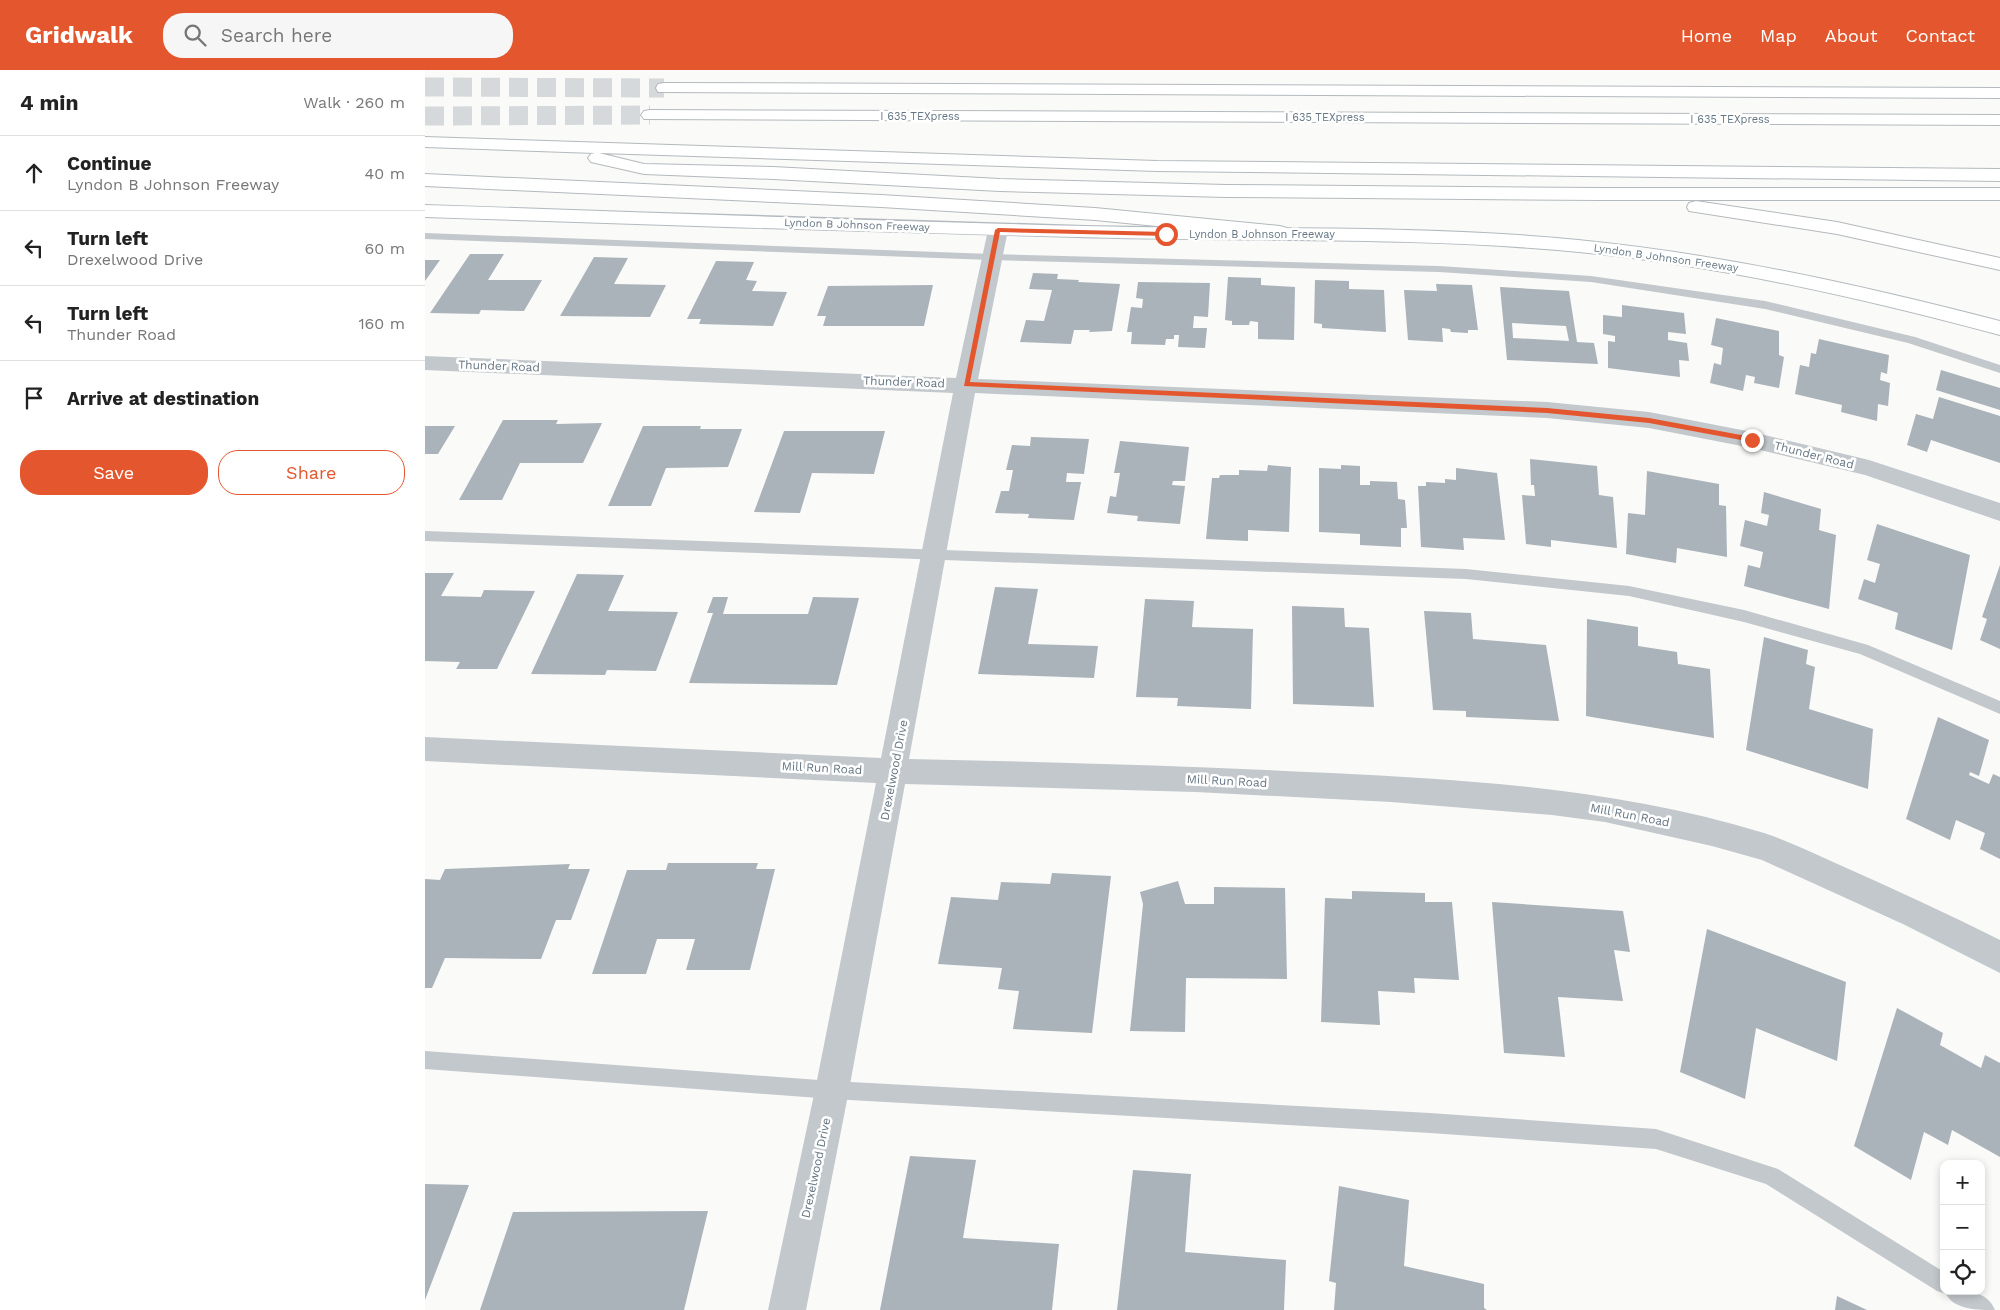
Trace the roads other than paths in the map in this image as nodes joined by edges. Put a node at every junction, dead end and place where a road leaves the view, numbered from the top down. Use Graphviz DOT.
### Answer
graph roads {
  1 [pos="664,88"];
  2 [pos="2000,93"];
  3 [pos="650,115"];
  4 [pos="2000,120"];
  5 [pos="425,142"];
  6 [pos="540,144"];
  7 [pos="2000,174"];
  8 [pos="425,180"];
  9 [pos="1601,194"];
  10 [pos="2000,194"];
  11 [pos="425,211"];
  12 [pos="998,230"];
  13 [pos="1280,232"];
  14 [pos="425,236"];
  15 [pos="991,257"];
  16 [pos="2000,264"];
  17 [pos="2000,328"];
  18 [pos="425,363"];
  19 [pos="2000,370"];
  20 [pos="966,384"];
  21 [pos="2000,512"];
  22 [pos="425,536"];
  23 [pos="933,556"];
  24 [pos="2000,708"];
  25 [pos="425,749"];
  26 [pos="894,771"];
  27 [pos="2000,957"];
  28 [pos="425,1060"];
  29 [pos="832,1090"];
  30 [pos="1940,1282"];
  31 [pos="1961,1295"];
  32 [pos="787,1310"];
  33 [pos="1985,1310"];
  1 -- 2 [label="main road"];
  3 -- 4 [label="main road, I 635 TEXpress"];
  5 -- 6 [label="main road"];
  6 -- 7 [label="main road"];
  6 -- 9 [label="main road"];
  8 -- 13 [label="main road"];
  9 -- 10 [label="main road"];
  9 -- 16 [label="main road"];
  11 -- 12 [label="main road, Lyndon B Johnson Freeway"];
  12 -- 13 [label="main road, Lyndon B Johnson Freeway"];
  12 -- 15 [label="street, Drexelwood Drive"];
  13 -- 17 [label="main road, Lyndon B Johnson Freeway"];
  14 -- 15 [label="lane"];
  15 -- 19 [label="lane"];
  15 -- 20 [label="street, Drexelwood Drive"];
  18 -- 20 [label="street, Thunder Road"];
  20 -- 21 [label="street, Thunder Road"];
  20 -- 23 [label="street, Drexelwood Drive"];
  22 -- 23 [label="lane"];
  23 -- 24 [label="lane"];
  23 -- 26 [label="street, Drexelwood Drive"];
  25 -- 26 [label="street, Mill Run Road"];
  26 -- 27 [label="street, Mill Run Road"];
  26 -- 29 [label="street, Drexelwood Drive"];
  28 -- 29 [label="lane"];
  29 -- 30 [label="lane"];
  29 -- 32 [label="street, Drexelwood Drive"];
  31 -- 33 [label="lane"];
}
